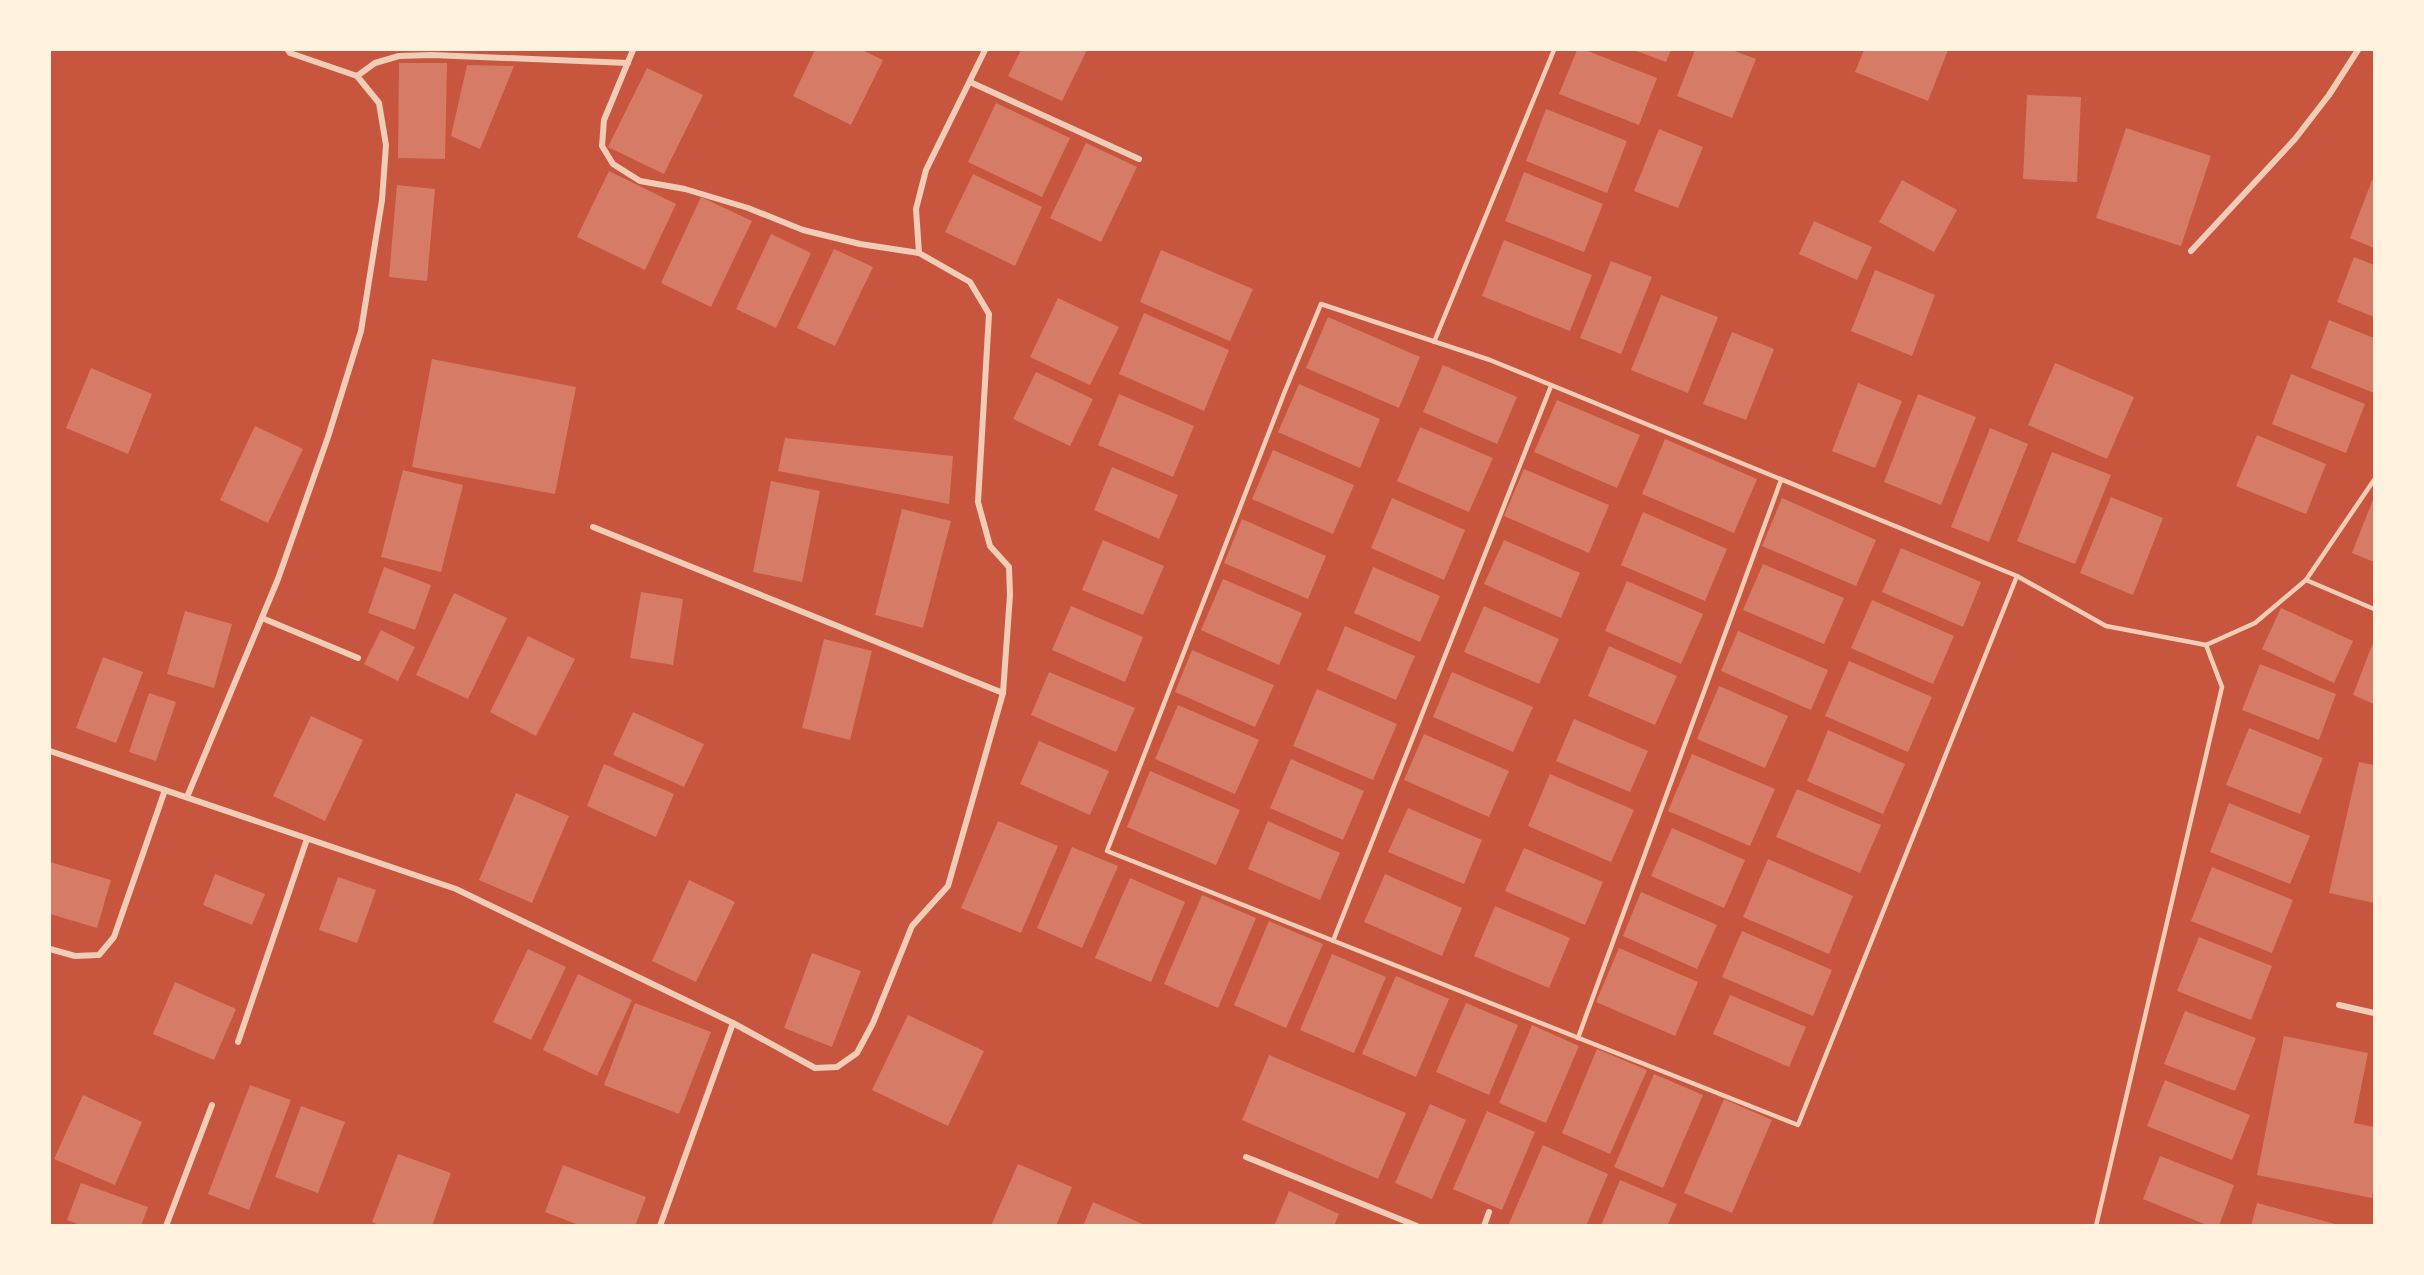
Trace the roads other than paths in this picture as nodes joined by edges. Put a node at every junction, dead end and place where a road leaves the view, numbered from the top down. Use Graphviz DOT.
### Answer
graph roads {
  1 [pos="288,50"];
  2 [pos="633,50"];
  3 [pos="986,50"];
  4 [pos="1554,50"];
  5 [pos="2358,50"];
  6 [pos="628,63"];
  7 [pos="357,76"];
  8 [pos="970,82"];
  9 [pos="1139,159"];
  10 [pos="2191,251"];
  11 [pos="919,253"];
  12 [pos="1434,342"];
  13 [pos="1551,386"];
  14 [pos="1781,480"];
  15 [pos="2374,480"];
  16 [pos="592,527"];
  17 [pos="2017,576"];
  18 [pos="2306,580"];
  19 [pos="2374,609"];
  20 [pos="262,618"];
  21 [pos="2206,645"];
  22 [pos="358,658"];
  23 [pos="1003,693"];
  24 [pos="50,751"];
  25 [pos="165,790"];
  26 [pos="187,797"];
  27 [pos="307,839"];
  28 [pos="1333,941"];
  29 [pos="50,949"];
  30 [pos="2339,1005"];
  31 [pos="2374,1013"];
  32 [pos="733,1023"];
  33 [pos="1578,1038"];
  34 [pos="238,1042"];
  35 [pos="212,1106"];
  36 [pos="1246,1157"];
  37 [pos="1489,1212"];
  38 [pos="166,1226"];
  39 [pos="660,1226"];
  40 [pos="1417,1226"];
  41 [pos="1484,1226"];
  42 [pos="2096,1226"];
  1 -- 7 [label="street"];
  2 -- 6 [label="street"];
  3 -- 8 [label="street"];
  4 -- 12 [label="lane"];
  5 -- 10 [label="street"];
  6 -- 7 [label="street"];
  6 -- 11 [label="street"];
  7 -- 20 [label="street"];
  8 -- 9 [label="street"];
  8 -- 11 [label="street"];
  11 -- 23 [label="street"];
  12 -- 13 [label="lane"];
  12 -- 28 [label="lane"];
  13 -- 14 [label="lane"];
  13 -- 28 [label="lane"];
  14 -- 17 [label="lane"];
  14 -- 33 [label="lane"];
  15 -- 18 [label="lane"];
  16 -- 23 [label="street"];
  17 -- 21 [label="lane"];
  17 -- 33 [label="lane"];
  18 -- 19 [label="lane"];
  18 -- 21 [label="lane"];
  20 -- 22 [label="street"];
  20 -- 26 [label="street"];
  21 -- 42 [label="lane"];
  23 -- 32 [label="street"];
  24 -- 25 [label="street"];
  25 -- 26 [label="street"];
  25 -- 29 [label="street"];
  26 -- 27 [label="street"];
  27 -- 32 [label="street"];
  27 -- 34 [label="street"];
  28 -- 33 [label="lane"];
  30 -- 31 [label="street"];
  32 -- 39 [label="street"];
  35 -- 38 [label="street"];
  36 -- 40 [label="street"];
  37 -- 41 [label="street"];
}
